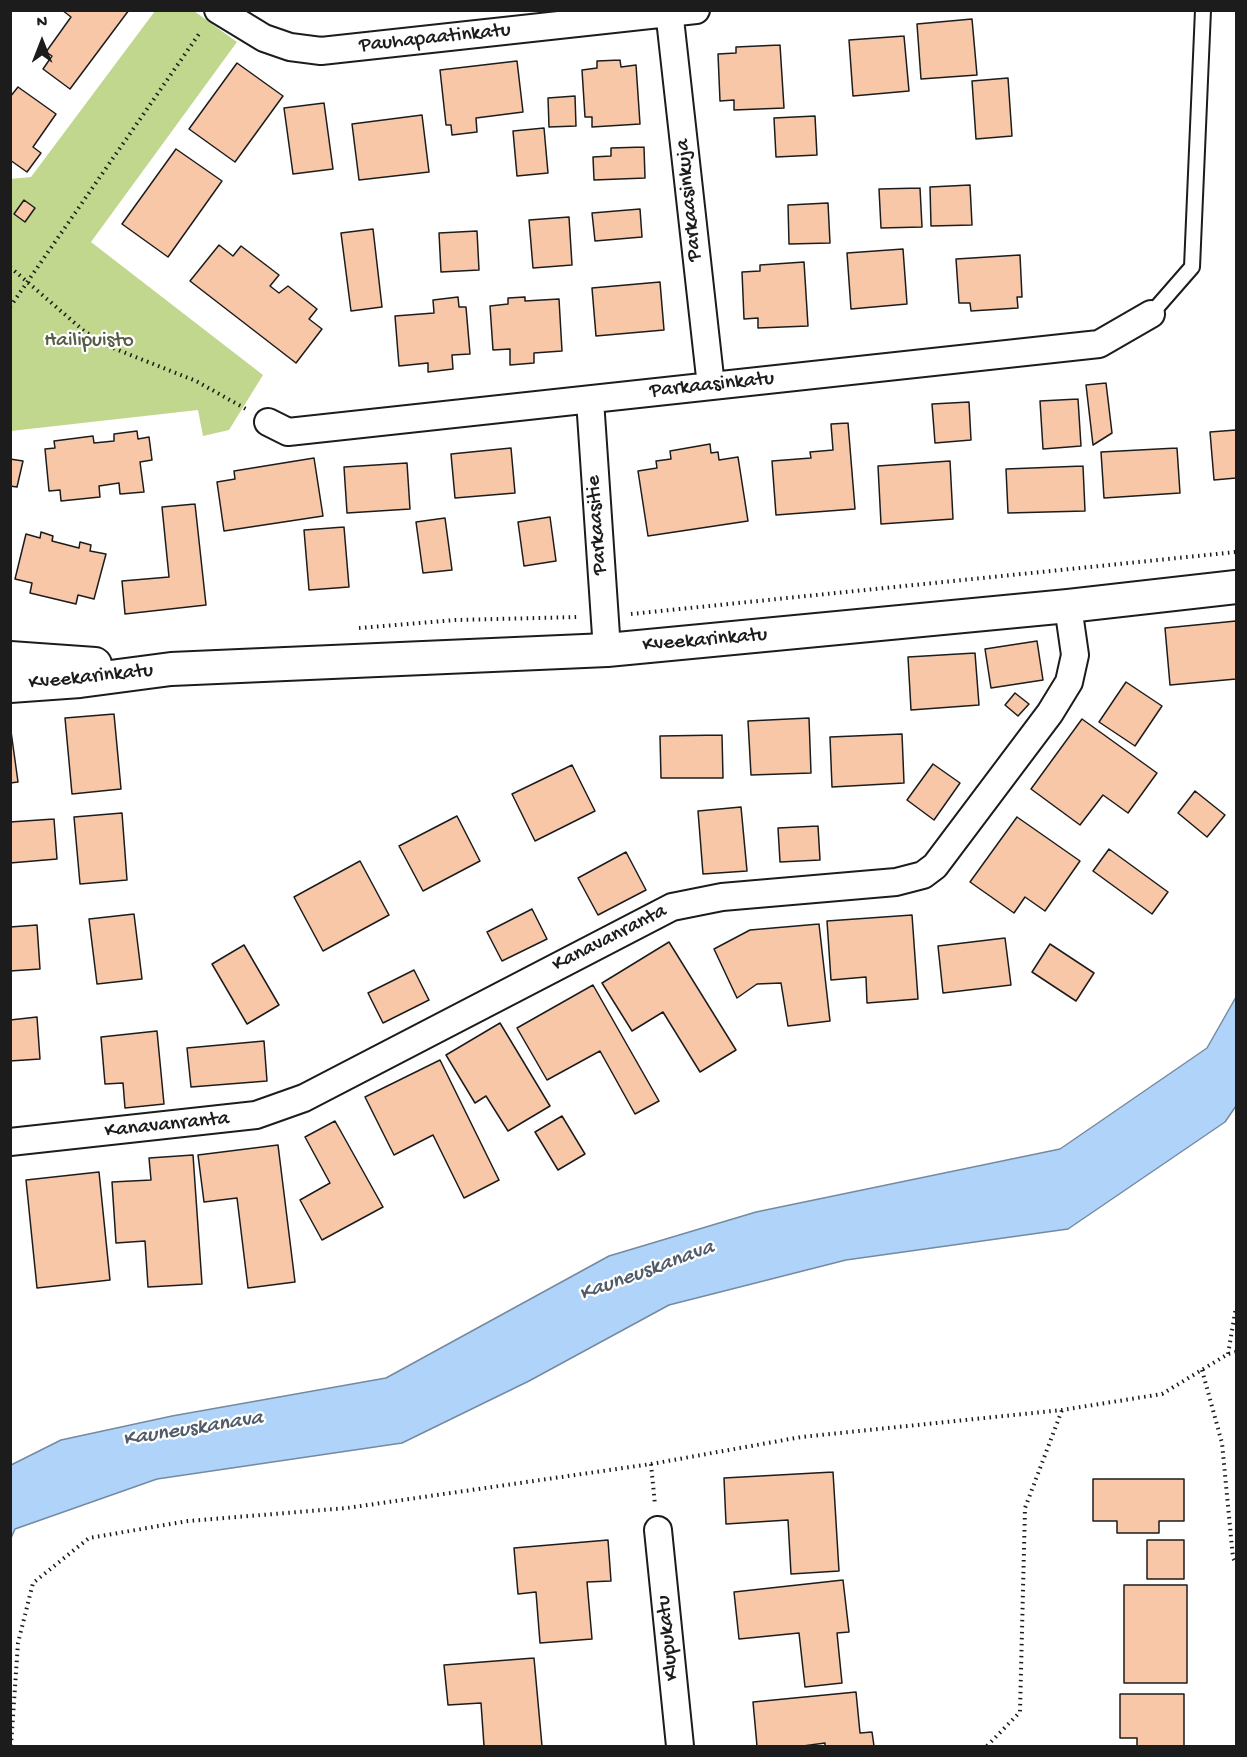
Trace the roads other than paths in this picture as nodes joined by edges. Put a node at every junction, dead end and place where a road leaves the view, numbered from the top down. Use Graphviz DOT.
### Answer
graph roads {
  1 [pos="696,10"];
  2 [pos="1203,10"];
  3 [pos="669,12"];
  4 [pos="210,20"];
  5 [pos="1151,314"];
  6 [pos="711,386"];
  7 [pos="590,400"];
  8 [pos="268,422"];
  9 [pos="1236,587"];
  10 [pos="1068,606"];
  11 [pos="607,650"];
  12 [pos="10,658"];
  13 [pos="171,669"];
  14 [pos="10,686"];
  15 [pos="10,1142"];
  16 [pos="658,1530"];
  17 [pos="680,1746"];
  1 -- 3 [label="street, Pauhapaatinkatu"];
  2 -- 5 [label="lane"];
  3 -- 4 [label="street, Pauhapaatinkatu"];
  3 -- 6 [label="street, Parkaasinkuja"];
  5 -- 6 [label="street, Parkaasinkatu"];
  6 -- 7 [label="street, Parkaasinkatu"];
  7 -- 8 [label="street, Parkaasinkatu"];
  7 -- 11 [label="street, Parkaasitie"];
  9 -- 10 [label="street, Kveekarinkatu"];
  10 -- 11 [label="street, Kveekarinkatu"];
  10 -- 15 [label="street, Kanavanranta"];
  11 -- 13 [label="street, Kveekarinkatu"];
  12 -- 13 [label="street, Kveekarinkatu"];
  13 -- 14 [label="street, Kveekarinkatu"];
  16 -- 17 [label="street, Klupukatu"];
}
